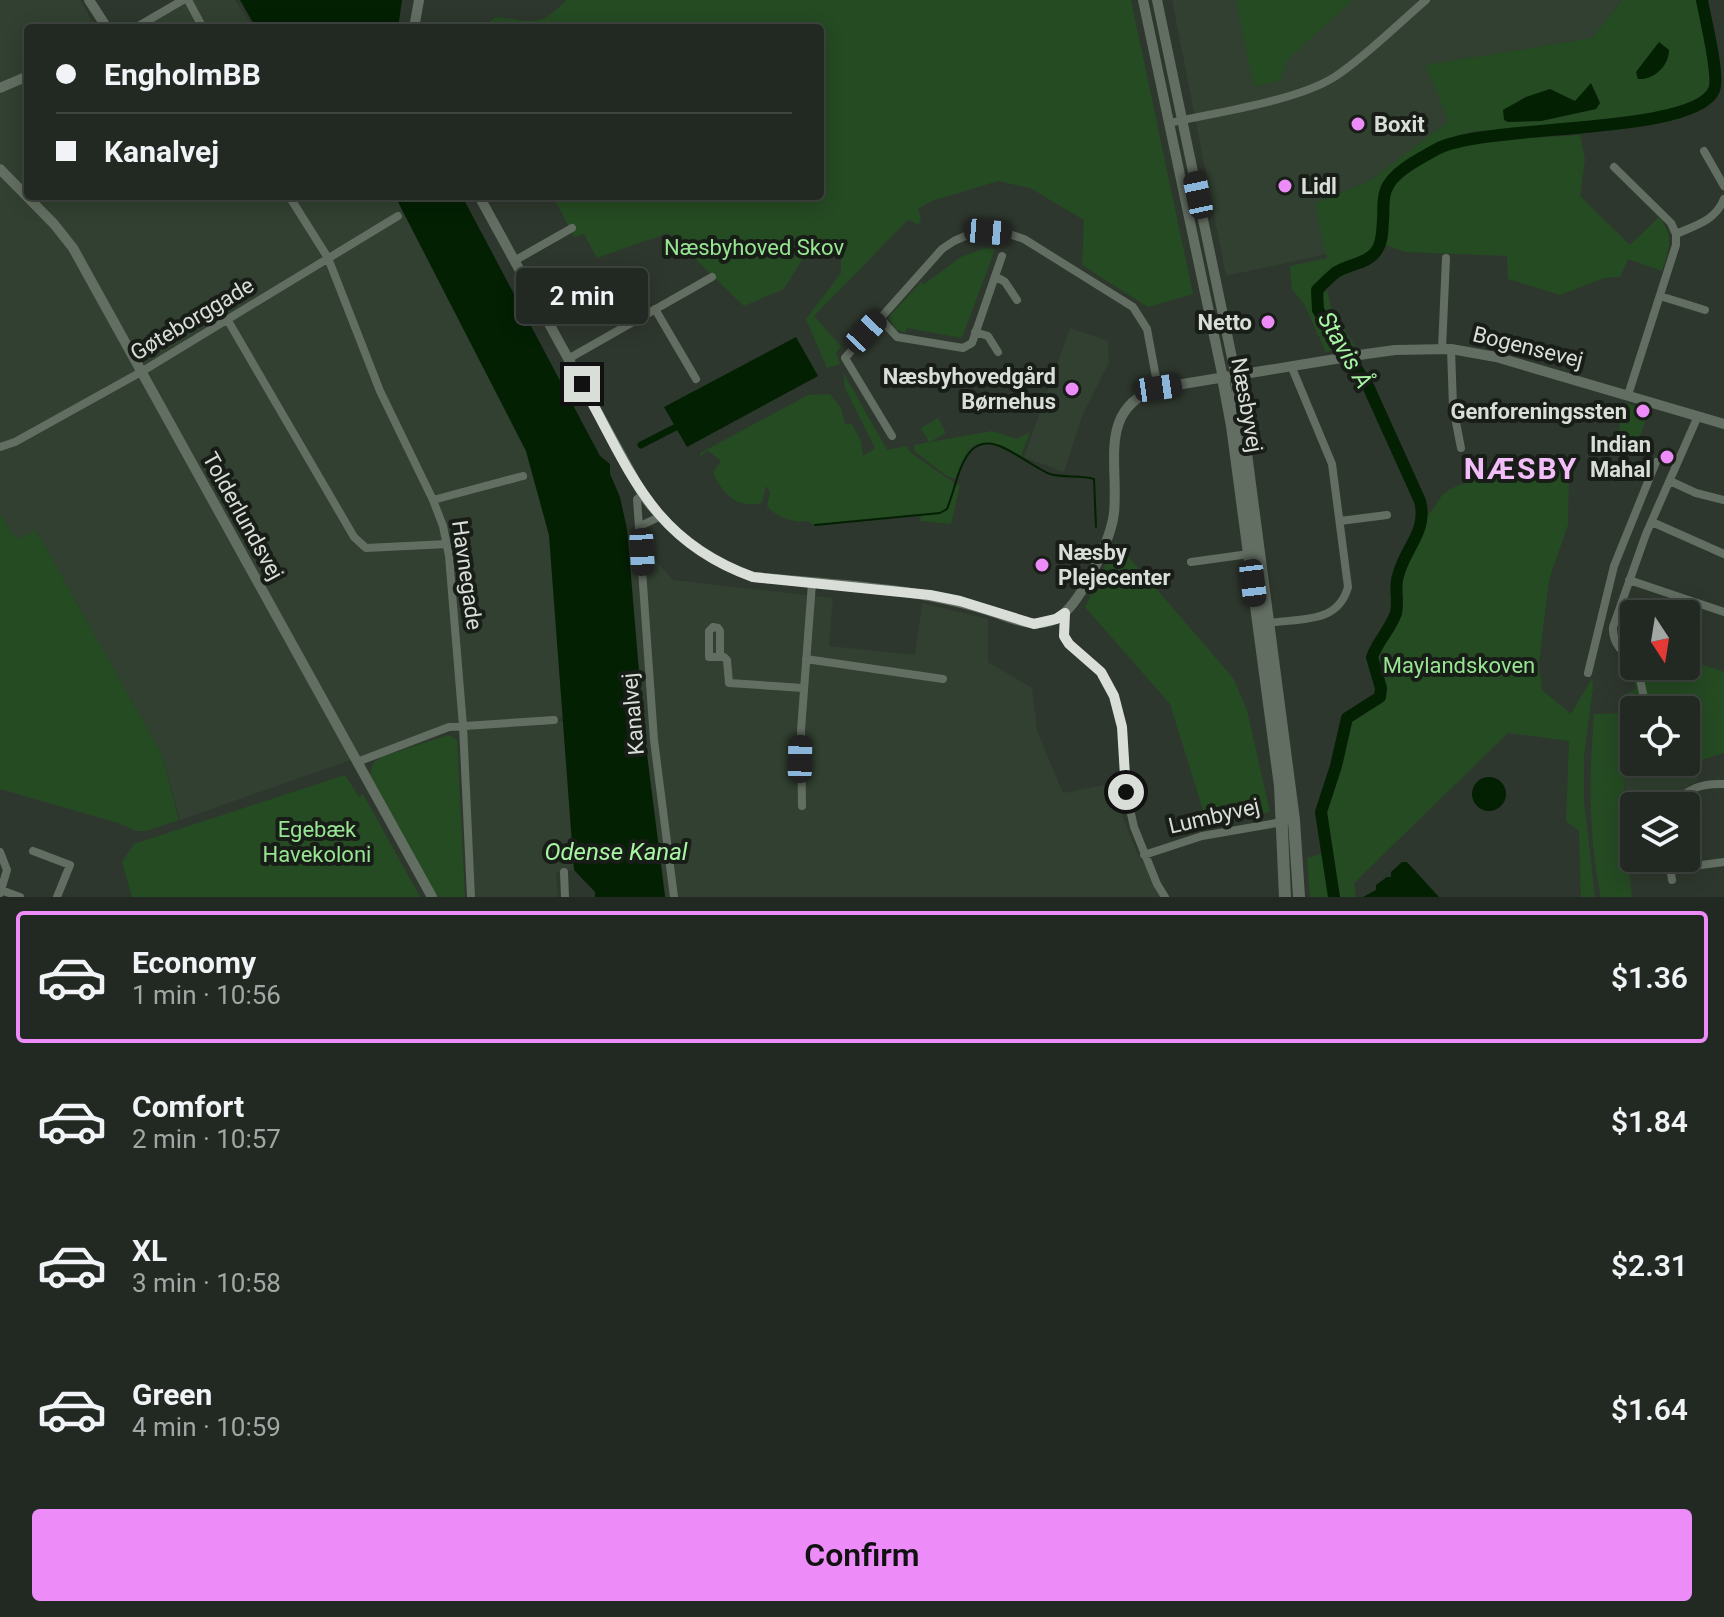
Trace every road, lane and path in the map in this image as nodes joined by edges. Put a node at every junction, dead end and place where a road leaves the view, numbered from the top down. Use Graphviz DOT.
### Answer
graph roads {
  1 [pos="88,0"];
  2 [pos="186,0"];
  3 [pos="419,0"];
  4 [pos="1143,0"];
  5 [pos="1157,0"];
  6 [pos="1426,0"];
  7 [pos="98,24"];
  8 [pos="104,24"];
  9 [pos="142,24"];
  10 [pos="201,24"];
  11 [pos="415,24"];
  12 [pos="24,78"];
  13 [pos="0,88"];
  14 [pos="1182,120"];
  15 [pos="1170,123"];
  16 [pos="1704,151"];
  17 [pos="1614,167"];
  18 [pos="0,169"];
  19 [pos="1724,186"];
  20 [pos="24,193"];
  21 [pos="1724,199"];
  22 [pos="30,200"];
  23 [pos="292,200"];
  24 [pos="481,200"];
  25 [pos="398,216"];
  26 [pos="572,228"];
  27 [pos="1676,234"];
  28 [pos="1002,256"];
  29 [pos="328,258"];
  30 [pos="1446,258"];
  31 [pos="514,261"];
  32 [pos="995,276"];
  33 [pos="712,277"];
  34 [pos="1660,296"];
  35 [pos="1017,300"];
  36 [pos="1208,308"];
  37 [pos="655,309"];
  38 [pos="1705,310"];
  39 [pos="879,317"];
  40 [pos="227,319"];
  41 [pos="975,332"];
  42 [pos="1446,349"];
  43 [pos="998,352"];
  44 [pos="568,359"];
  45 [pos="1292,368"];
  46 [pos="141,372"];
  47 [pos="1236,377"];
  48 [pos="1223,378"];
  49 [pos="696,379"];
  50 [pos="1158,388"];
  51 [pos="1628,395"];
  52 [pos="1698,416"];
  53 [pos="1724,424"];
  54 [pos="892,436"];
  55 [pos="1246,439"];
  56 [pos="1,447"];
  57 [pos="1461,448"];
  58 [pos="1656,462"];
  59 [pos="523,476"];
  60 [pos="1670,481"];
  61 [pos="643,495"];
  62 [pos="433,500"];
  63 [pos="1724,500"];
  64 [pos="1387,515"];
  65 [pos="659,517"];
  66 [pos="1340,521"];
  67 [pos="1652,522"];
  68 [pos="640,526"];
  69 [pos="447,544"];
  70 [pos="1249,554"];
  71 [pos="1724,554"];
  72 [pos="1191,562"];
  73 [pos="1629,580"];
  74 [pos="812,583"];
  75 [pos="1724,612"];
  76 [pos="1065,613"];
  77 [pos="1269,623"];
  78 [pos="720,657"];
  79 [pos="806,659"];
  80 [pos="1588,673"];
  81 [pos="943,679"];
  82 [pos="803,688"];
  83 [pos="1643,696"];
  84 [pos="554,720"];
  85 [pos="463,726"];
  86 [pos="357,762"];
  87 [pos="1724,784"];
  88 [pos="1687,792"];
  89 [pos="802,806"];
  90 [pos="1288,820"];
  91 [pos="33,851"];
  92 [pos="0,852"];
  93 [pos="1144,855"];
  94 [pos="1724,862"];
  95 [pos="1700,865"];
  96 [pos="564,872"];
  97 [pos="1671,872"];
  98 [pos="1672,880"];
  99 [pos="1,892"];
  100 [pos="20,897"];
  101 [pos="57,897"];
  102 [pos="432,897"];
  103 [pos="471,897"];
  104 [pos="565,897"];
  105 [pos="674,897"];
  106 [pos="1165,897"];
  107 [pos="1285,897"];
  108 [pos="1299,897"];
  1 -- 7 [label="street"];
  1 -- 8 [label="street"];
  2 -- 9 [label="street"];
  2 -- 10 [label="street"];
  3 -- 11 [label="street"];
  4 -- 15 [label="street, Næsbyvej"];
  5 -- 14 [label="street, Næsbyvej"];
  6 -- 14 [label="street"];
  12 -- 13 [label="street"];
  14 -- 15 [label="street"];
  14 -- 47 [label="street, Næsbyvej"];
  15 -- 36 [label="street, Næsbyvej"];
  16 -- 19 [label="street"];
  17 -- 27 [label="street"];
  18 -- 20 [label="street, Tolderlundsvej"];
  21 -- 27 [label="street"];
  22 -- 46 [label="street, Tolderlundsvej"];
  23 -- 29 [label="street, Havnegade"];
  24 -- 31 [label="street"];
  25 -- 29 [label="street, Gøteborggade"];
  26 -- 31 [label="street"];
  27 -- 34 [label="street"];
  28 -- 32 [label="street"];
  29 -- 40 [label="street, Gøteborggade"];
  29 -- 62 [label="street, Havnegade"];
  30 -- 42 [label="street"];
  31 -- 44 [label="street"];
  32 -- 35 [label="street"];
  32 -- 41 [label="street"];
  33 -- 37 [label="street"];
  34 -- 38 [label="street"];
  34 -- 51 [label="street"];
  36 -- 47 [label="street"];
  36 -- 48 [label="street, Næsbyvej"];
  37 -- 44 [label="street"];
  37 -- 49 [label="street"];
  39 -- 41 [label="street"];
  39 -- 50 [label="street"];
  39 -- 54 [label="street"];
  40 -- 46 [label="street, Gøteborggade"];
  40 -- 69 [label="street"];
  41 -- 43 [label="street"];
  42 -- 45 [label="street, Bogensevej"];
  42 -- 51 [label="street, Bogensevej"];
  42 -- 57 [label="street"];
  44 -- 61 [label="street"];
  45 -- 47 [label="street, Bogensevej"];
  45 -- 66 [label="street"];
  46 -- 56 [label="street, Gøteborggade"];
  46 -- 86 [label="street, Tolderlundsvej"];
  47 -- 48 [label="street, Bogensevej"];
  47 -- 55 [label="main road, Næsbyvej"];
  48 -- 50 [label="street, Bogensevej"];
  48 -- 55 [label="street"];
  48 -- 70 [label="main road, Næsbyvej"];
  50 -- 76 [label="street"];
  51 -- 52 [label="street, Bogensevej"];
  52 -- 53 [label="street, Bogensevej"];
  52 -- 60 [label="street"];
  55 -- 77 [label="main road, Næsbyvej"];
  58 -- 80 [label="street"];
  59 -- 62 [label="street"];
  60 -- 63 [label="street"];
  60 -- 67 [label="street"];
  61 -- 65 [label="street"];
  61 -- 68 [label="street, Kanalvej"];
  62 -- 69 [label="street, Havnegade"];
  64 -- 66 [label="street"];
  65 -- 68 [label="street"];
  65 -- 74 [label="street"];
  66 -- 77 [label="street"];
  67 -- 71 [label="street"];
  67 -- 73 [label="street"];
  68 -- 105 [label="street, Kanalvej"];
  69 -- 85 [label="street, Havnegade"];
  70 -- 72 [label="street"];
  70 -- 90 [label="main road, Næsbyvej"];
  73 -- 75 [label="street"];
  73 -- 83 [label="street"];
  74 -- 76 [label="street"];
  74 -- 79 [label="street"];
  76 -- 93 [label="street, Lumbyvej"];
  77 -- 90 [label="main road, Næsbyvej"];
  78 -- 82 [label="street"];
  79 -- 81 [label="street"];
  79 -- 82 [label="street"];
  82 -- 89 [label="street"];
  84 -- 85 [label="street"];
  85 -- 86 [label="street"];
  85 -- 103 [label="street, Havnegade"];
  86 -- 102 [label="street, Tolderlundsvej"];
  87 -- 88 [label="street"];
  90 -- 93 [label="street, Lumbyvej"];
  90 -- 107 [label="main road"];
  90 -- 108 [label="main road"];
  91 -- 101 [label="street"];
  92 -- 99 [label="street"];
  93 -- 106 [label="street, Lumbyvej"];
  94 -- 95 [label="street"];
  96 -- 104 [label="street"];
  97 -- 98 [label="street"];
  99 -- 100 [label="street"];
}
